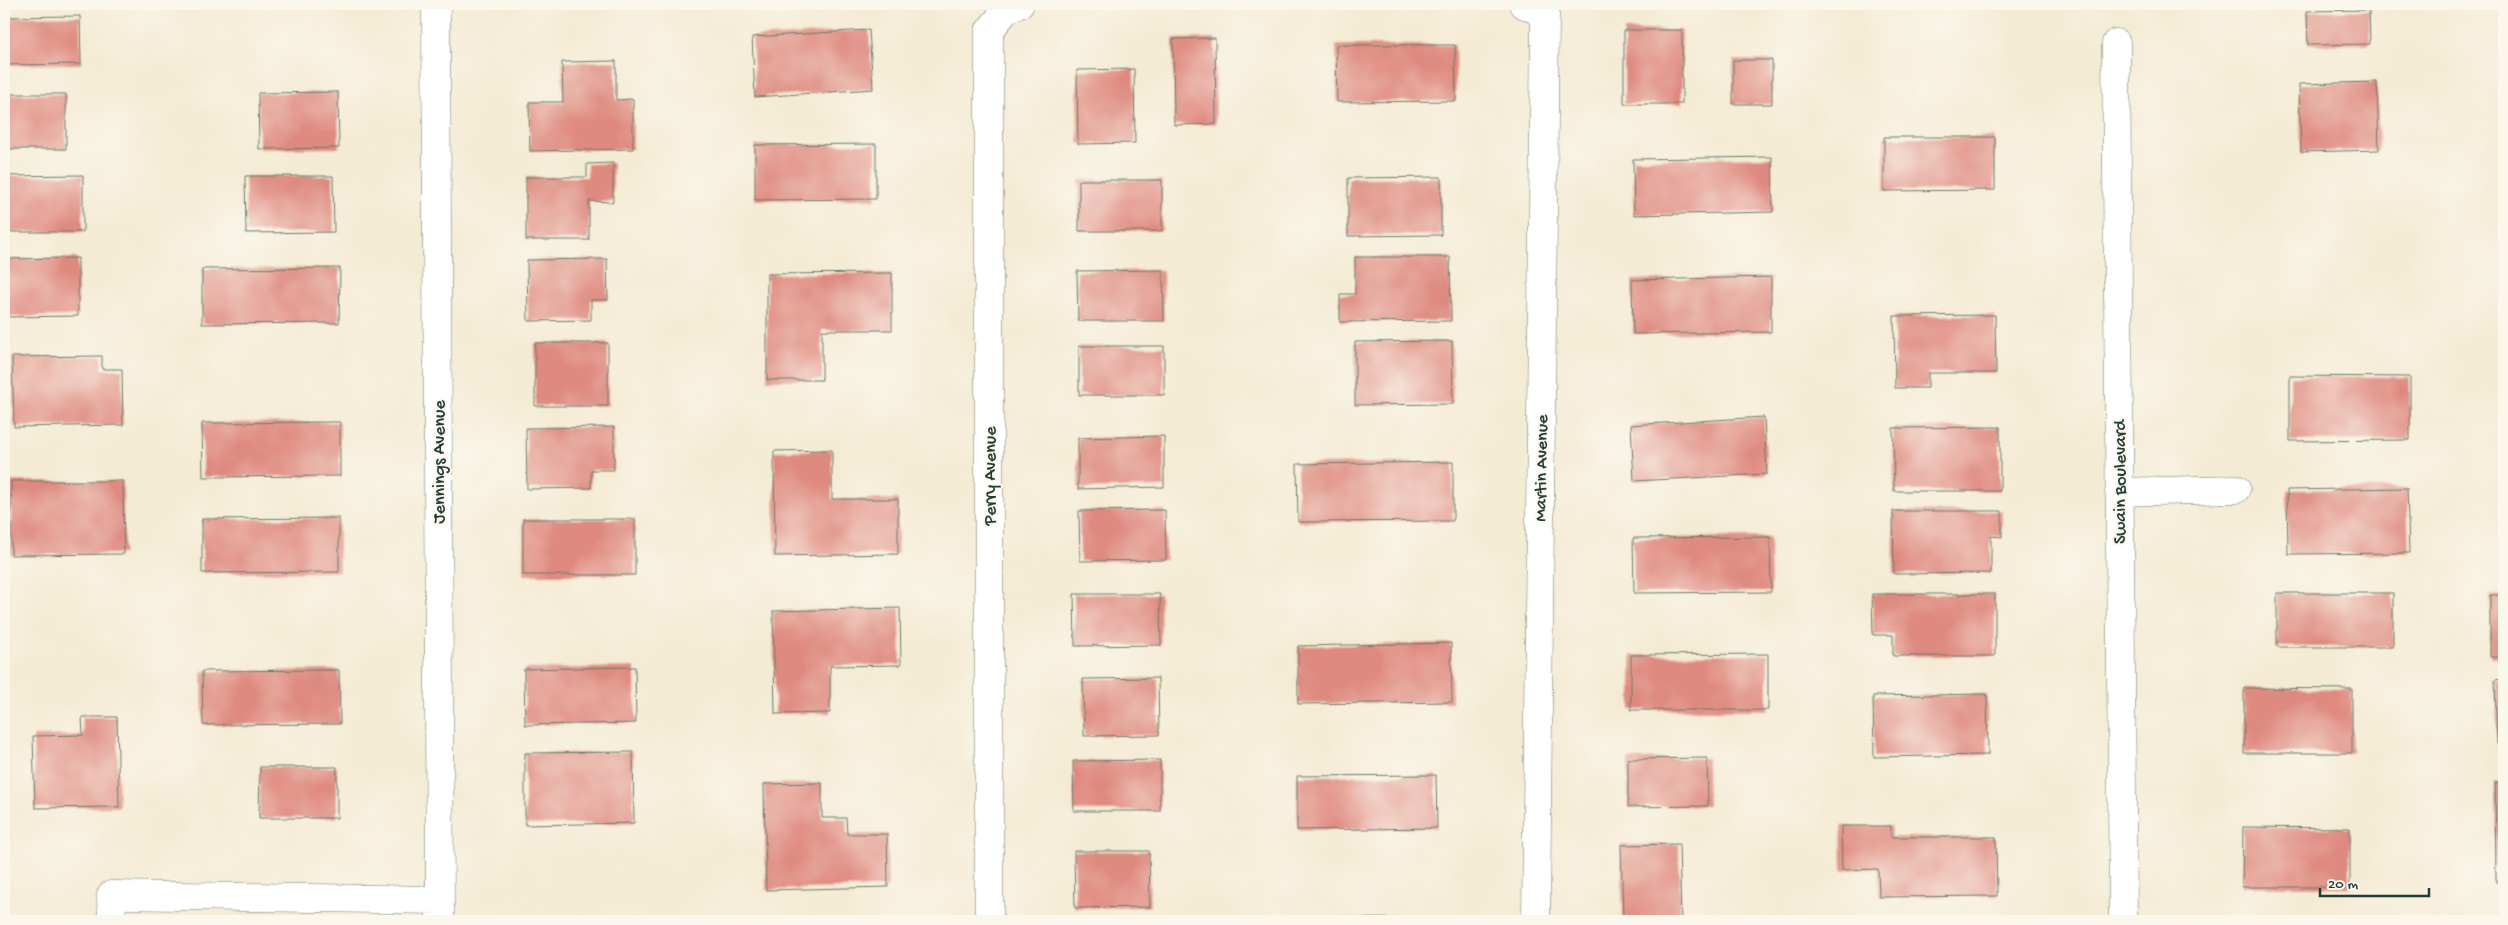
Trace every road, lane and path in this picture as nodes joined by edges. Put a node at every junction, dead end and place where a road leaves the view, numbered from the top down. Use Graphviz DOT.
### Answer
graph roads {
  1 [pos="436,4"];
  2 [pos="1020,4"];
  3 [pos="1534,9"];
  4 [pos="2116,43"];
  5 [pos="2236,489"];
  6 [pos="2119,492"];
  7 [pos="341,910"];
  8 [pos="440,911"];
  9 [pos="112,921"];
  10 [pos="988,921"];
  11 [pos="1536,921"];
  12 [pos="2123,921"];
  1 -- 8 [label="street, Jennings Avenue"];
  2 -- 10 [label="street, Perry Avenue"];
  3 -- 11 [label="street, Martin Avenue"];
  4 -- 6 [label="street, Swain Boulevard"];
  5 -- 6 [label="street"];
  6 -- 12 [label="street, Swain Boulevard"];
  7 -- 8 [label="street"];
  7 -- 9 [label="street"];
}
